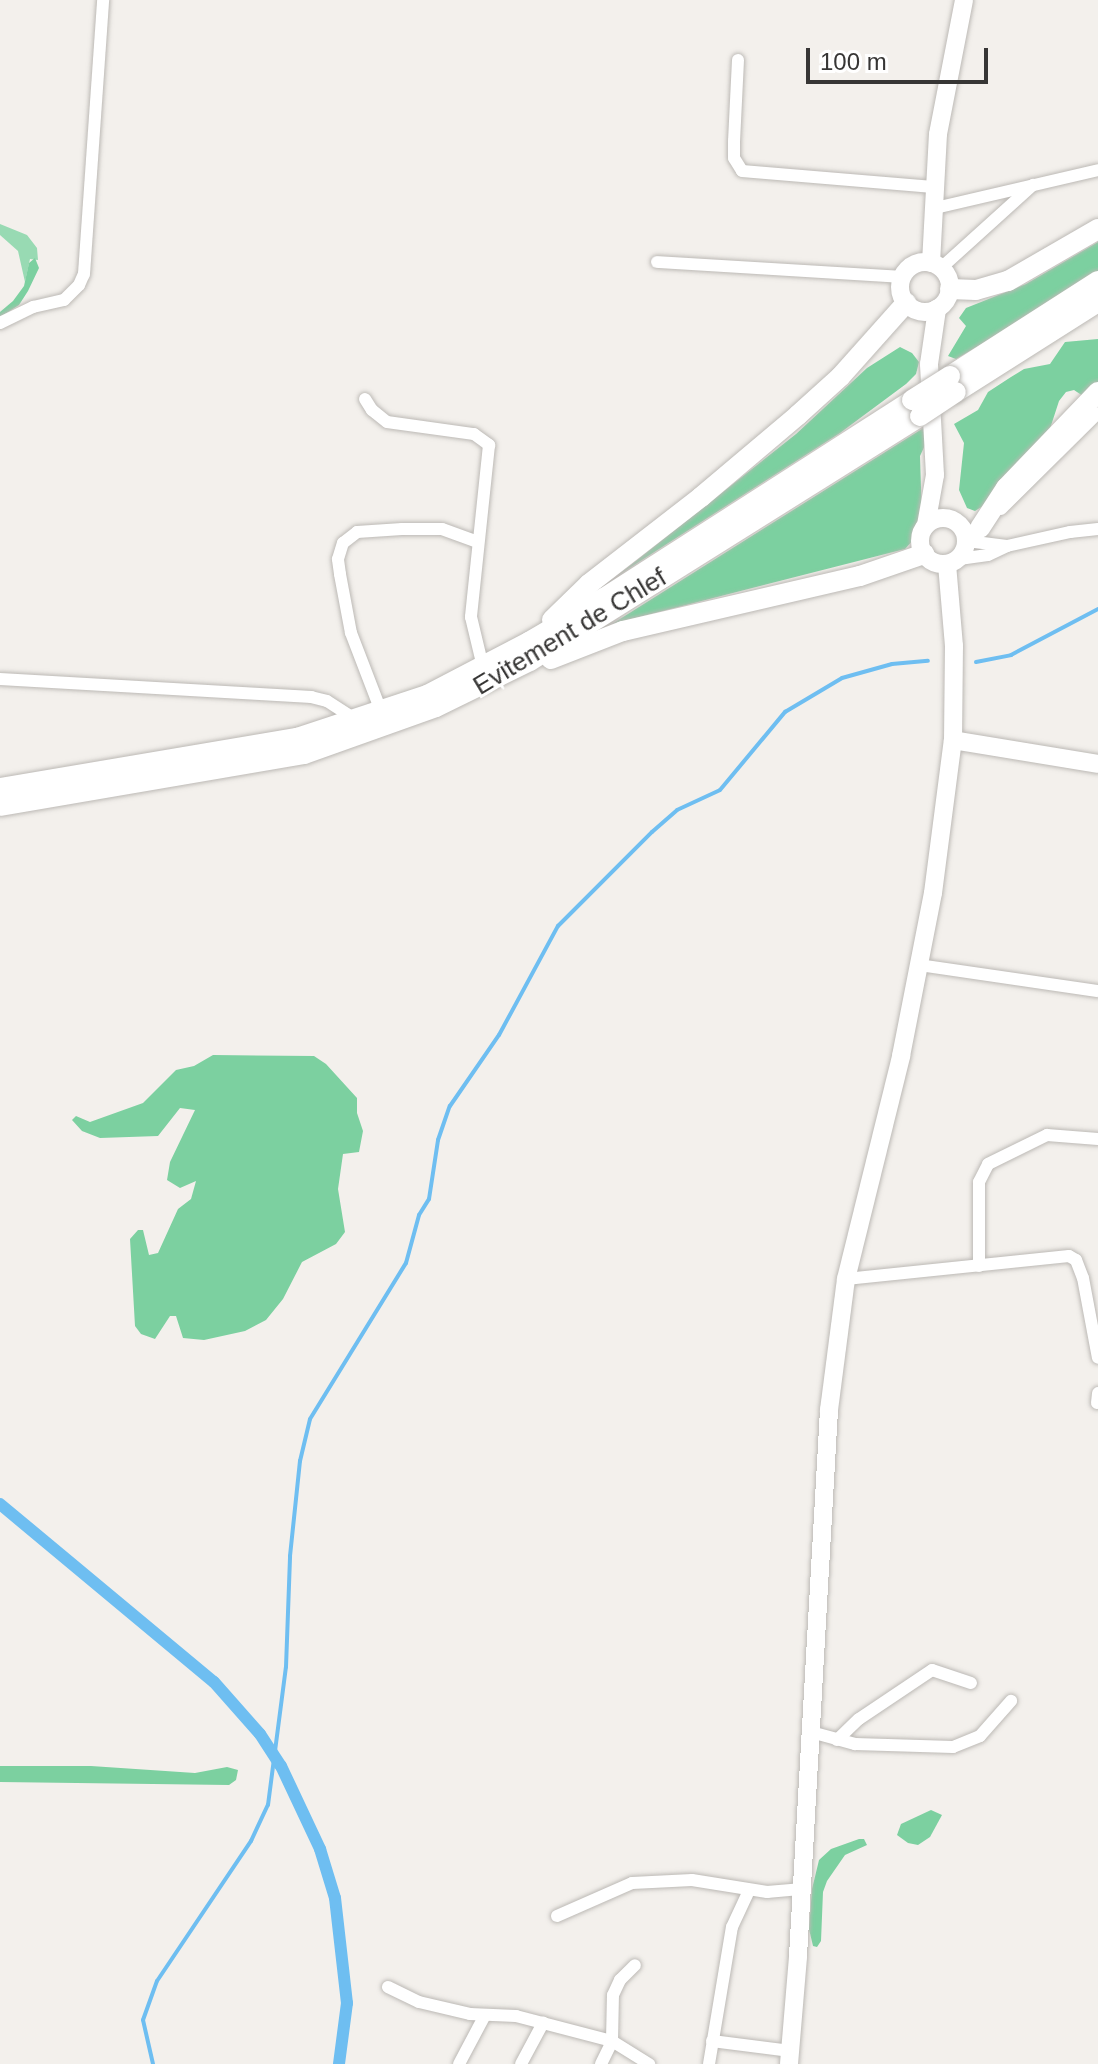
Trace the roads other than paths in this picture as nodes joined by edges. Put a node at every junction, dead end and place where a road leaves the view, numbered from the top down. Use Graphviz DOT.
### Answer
graph roads {
  1 [pos="103,0"];
  2 [pos="964,0"];
  3 [pos="738,60"];
  4 [pos="1098,170"];
  5 [pos="1036,183"];
  6 [pos="933,187"];
  7 [pos="931,209"];
  8 [pos="1098,229"];
  9 [pos="657,262"];
  10 [pos="936,265"];
  11 [pos="902,277"];
  12 [pos="1098,281"];
  13 [pos="950,289"];
  14 [pos="1098,302"];
  15 [pos="909,306"];
  16 [pos="937,309"];
  17 [pos="0,323"];
  18 [pos="929,364"];
  19 [pos="953,384"];
  20 [pos="1098,392"];
  21 [pos="365,399"];
  22 [pos="916,408"];
  23 [pos="1098,413"];
  24 [pos="935,475"];
  25 [pos="926,525"];
  26 [pos="1098,529"];
  27 [pos="968,531"];
  28 [pos="478,542"];
  29 [pos="1007,546"];
  30 [pos="924,554"];
  31 [pos="953,562"];
  32 [pos="529,642"];
  33 [pos="487,674"];
  34 [pos="0,679"];
  35 [pos="381,711"];
  36 [pos="356,720"];
  37 [pos="953,740"];
  38 [pos="1098,764"];
  39 [pos="0,788"];
  40 [pos="0,806"];
  41 [pos="919,965"];
  42 [pos="1098,991"];
  43 [pos="1098,1139"];
  44 [pos="979,1266"];
  45 [pos="846,1279"];
  46 [pos="1098,1358"];
  47 [pos="1098,1393"];
  48 [pos="1097,1403"];
  49 [pos="971,1683"];
  50 [pos="1011,1701"];
  51 [pos="811,1732"];
  52 [pos="837,1740"];
  53 [pos="800,1889"];
  54 [pos="749,1891"];
  55 [pos="557,1916"];
  56 [pos="635,1965"];
  57 [pos="388,1987"];
  58 [pos="485,2015"];
  59 [pos="543,2023"];
  60 [pos="612,2041"];
  61 [pos="712,2041"];
  62 [pos="789,2057"];
  63 [pos="459,2064"];
  64 [pos="521,2064"];
  65 [pos="601,2064"];
  66 [pos="649,2064"];
  67 [pos="709,2064"];
  1 -- 17 [label="street"];
  2 -- 6 [label="main road"];
  3 -- 6 [label="street"];
  4 -- 5 [label="street"];
  5 -- 7 [label="street"];
  5 -- 10 [label="street"];
  6 -- 7 [label="main road"];
  7 -- 10 [label="main road"];
  8 -- 13 [label="highway"];
  9 -- 11 [label="street"];
  10 -- 11 [label="main road"];
  10 -- 13 [label="main road"];
  11 -- 15 [label="main road"];
  12 -- 19 [label="highway"];
  13 -- 16 [label="main road"];
  14 -- 19 [label="highway"];
  15 -- 16 [label="main road"];
  15 -- 18 [label="main road"];
  15 -- 32 [label="highway"];
  16 -- 18 [label="main road"];
  18 -- 24 [label="main road"];
  19 -- 22 [label="highway, bridge"];
  20 -- 27 [label="highway"];
  21 -- 28 [label="street"];
  22 -- 32 [label="highway, Evitement de Chlef"];
  22 -- 33 [label="highway, Evitement de Chlef"];
  23 -- 27 [label="street"];
  24 -- 25 [label="main road"];
  24 -- 27 [label="main road"];
  25 -- 27 [label="main road"];
  25 -- 30 [label="main road"];
  26 -- 29 [label="street"];
  27 -- 29 [label="street"];
  27 -- 31 [label="main road"];
  28 -- 33 [label="street"];
  28 -- 35 [label="street"];
  29 -- 31 [label="street"];
  30 -- 31 [label="main road"];
  30 -- 33 [label="highway"];
  31 -- 37 [label="main road"];
  32 -- 33 [label="highway, Evitement de Chlef"];
  33 -- 35 [label="highway, Evitement de Chlef"];
  33 -- 40 [label="highway, Evitement de Chlef"];
  34 -- 36 [label="street"];
  35 -- 36 [label="highway, Evitement de Chlef"];
  36 -- 39 [label="highway, Evitement de Chlef"];
  37 -- 38 [label="main road"];
  37 -- 41 [label="main road"];
  41 -- 42 [label="street"];
  41 -- 45 [label="main road"];
  43 -- 44 [label="street"];
  44 -- 45 [label="street"];
  44 -- 46 [label="street"];
  45 -- 51 [label="main road"];
  47 -- 48 [label="street"];
  49 -- 52 [label="street"];
  50 -- 52 [label="street"];
  51 -- 52 [label="street"];
  51 -- 53 [label="main road"];
  53 -- 54 [label="street"];
  53 -- 62 [label="main road"];
  54 -- 55 [label="street"];
  54 -- 61 [label="street"];
  56 -- 60 [label="street"];
  57 -- 58 [label="street"];
  58 -- 59 [label="street"];
  58 -- 63 [label="street"];
  59 -- 60 [label="street"];
  59 -- 64 [label="street"];
  60 -- 65 [label="street"];
  60 -- 66 [label="street"];
  61 -- 62 [label="street"];
  61 -- 67 [label="street"];
}
